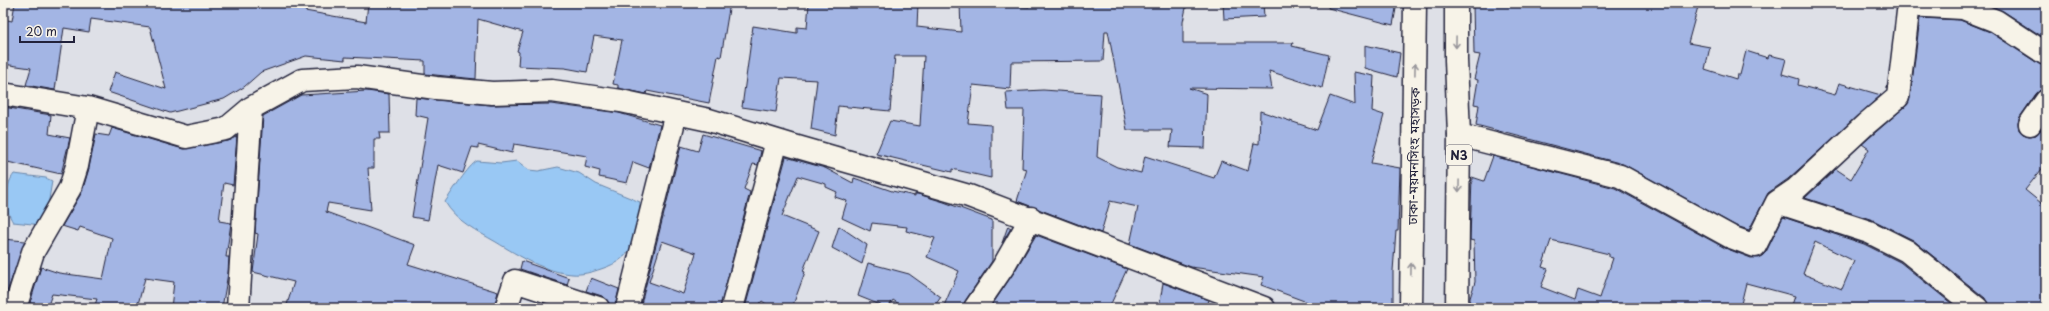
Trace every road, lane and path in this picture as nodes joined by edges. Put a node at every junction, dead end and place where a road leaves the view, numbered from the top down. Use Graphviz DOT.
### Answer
graph roads {
  1 [pos="1415,3"];
  2 [pos="1456,3"];
  3 [pos="1908,4"];
  4 [pos="2046,54"];
  5 [pos="3,94"];
  6 [pos="2046,101"];
  7 [pos="88,108"];
  8 [pos="251,108"];
  9 [pos="676,113"];
  10 [pos="2030,124"];
  11 [pos="1459,135"];
  12 [pos="777,141"];
  13 [pos="1777,202"];
  14 [pos="1031,218"];
  15 [pos="15,308"];
  16 [pos="238,308"];
  17 [pos="506,308"];
  18 [pos="598,308"];
  19 [pos="627,308"];
  20 [pos="732,308"];
  21 [pos="976,308"];
  22 [pos="1264,308"];
  23 [pos="1411,308"];
  24 [pos="1457,308"];
  25 [pos="1977,308"];
  23 -- 1 [label="main road, ঢাকা-ময়মনসিংহ মহাসড়ক, one-way"];
  2 -- 11 [label="main road, N3, one-way"];
  3 -- 4 [label="main road"];
  3 -- 13 [label="main road"];
  5 -- 7 [label="main road"];
  6 -- 10 [label="main road"];
  7 -- 8 [label="main road"];
  7 -- 15 [label="main road"];
  8 -- 9 [label="main road"];
  8 -- 16 [label="main road"];
  9 -- 12 [label="main road"];
  9 -- 19 [label="main road"];
  11 -- 13 [label="main road"];
  11 -- 24 [label="main road, N3, one-way"];
  12 -- 14 [label="main road"];
  12 -- 20 [label="main road"];
  13 -- 25 [label="main road"];
  14 -- 21 [label="main road"];
  14 -- 22 [label="main road"];
  17 -- 18 [label="main road"];
}
